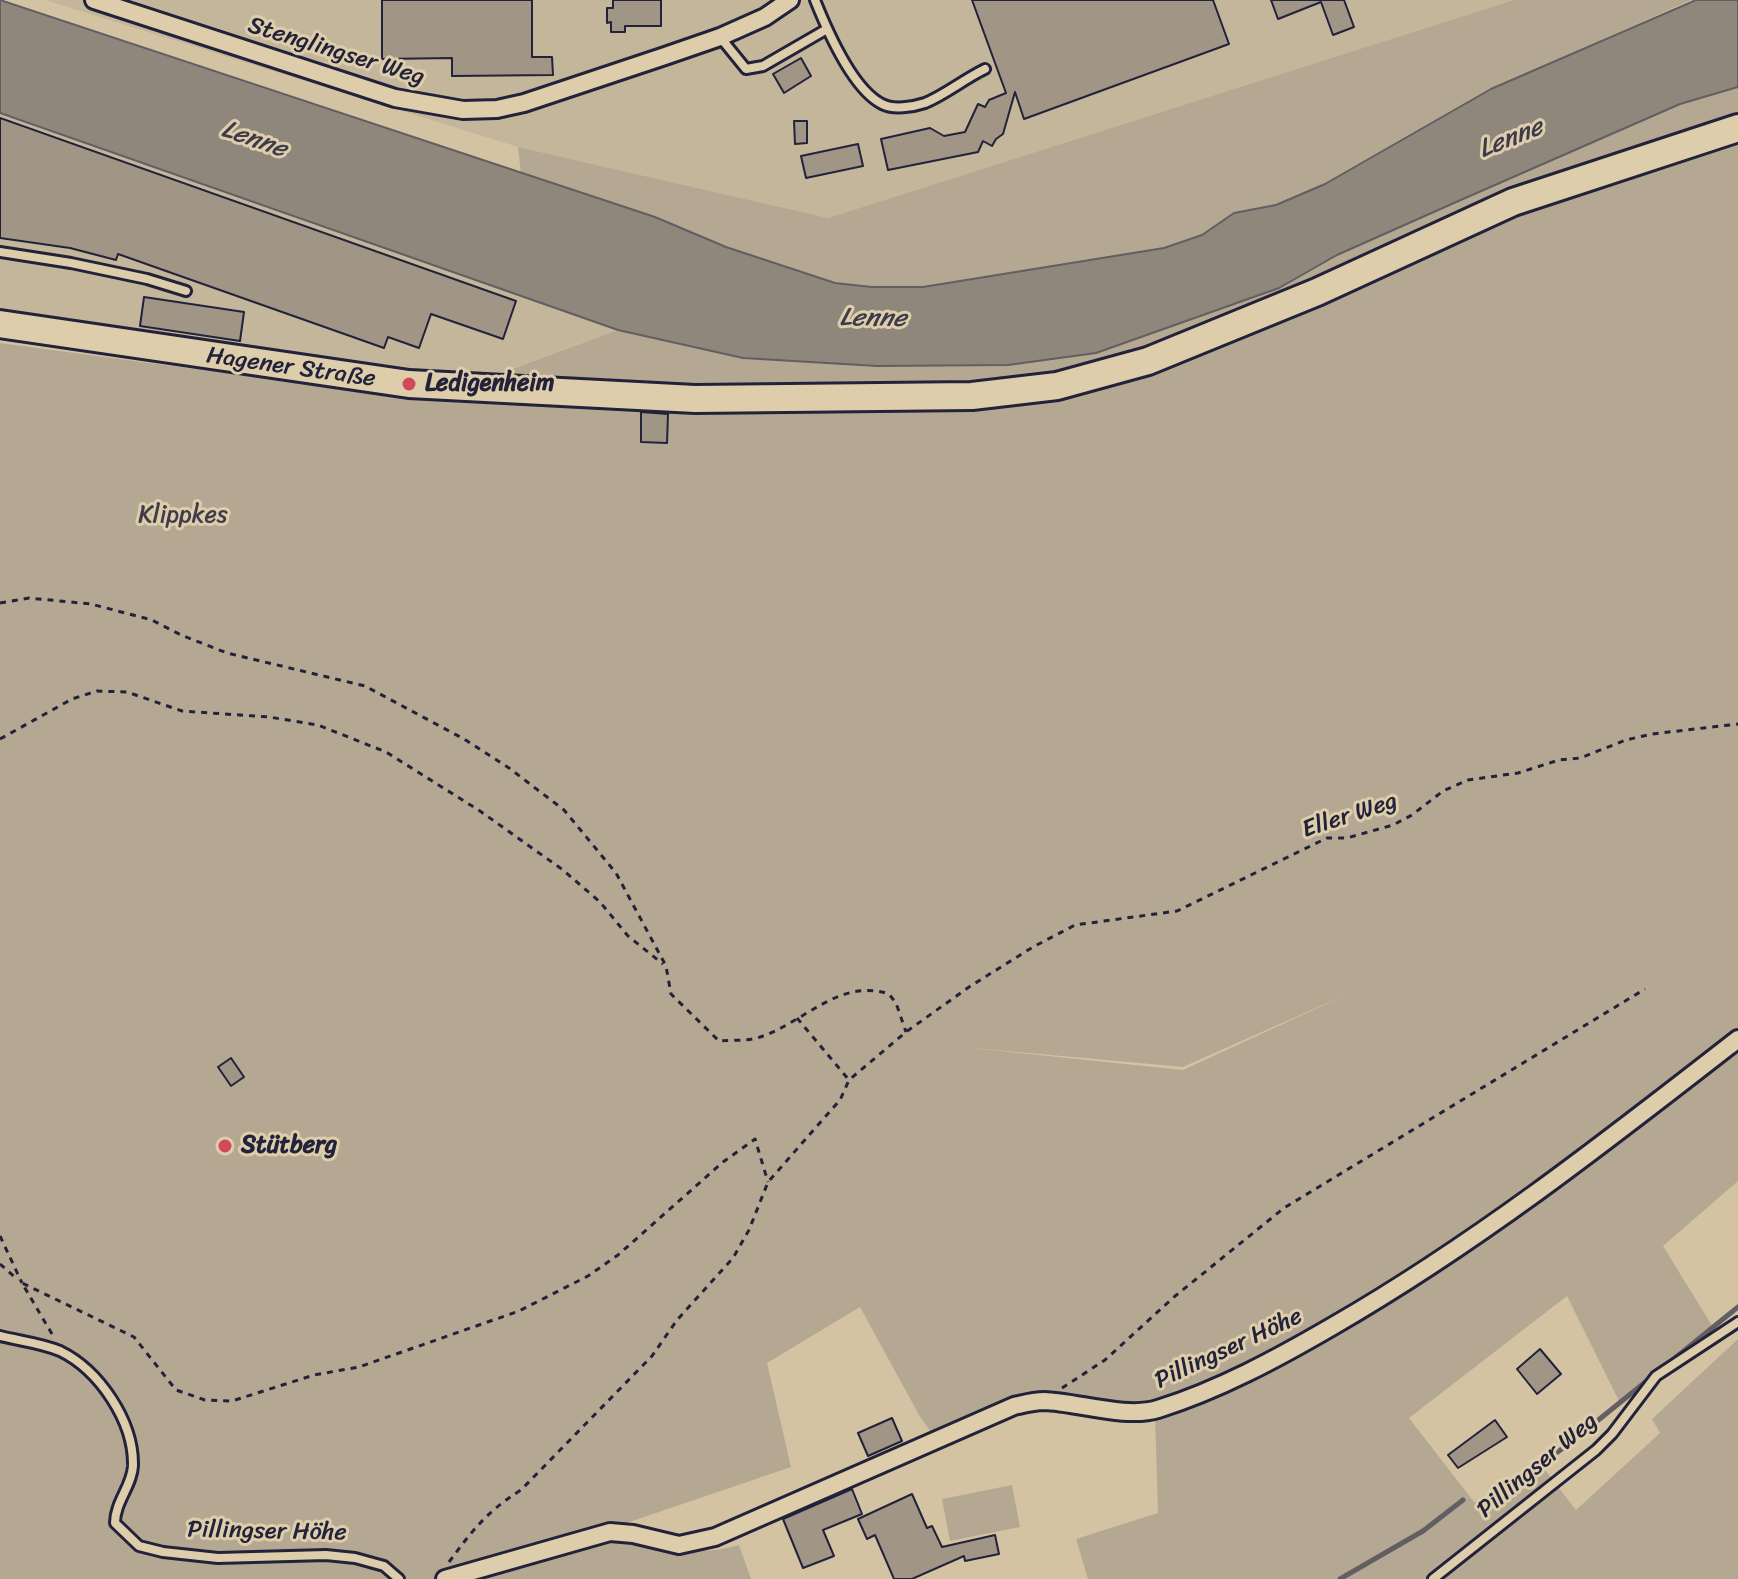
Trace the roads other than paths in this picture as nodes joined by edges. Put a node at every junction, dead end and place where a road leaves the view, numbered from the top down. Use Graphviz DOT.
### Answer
graph roads {
  1 [pos="94,0"];
  2 [pos="790,0"];
  3 [pos="815,0"];
  4 [pos="827,29"];
  5 [pos="720,37"];
  6 [pos="985,69"];
  7 [pos="1738,128"];
  8 [pos="0,252"];
  9 [pos="186,291"];
  10 [pos="0,324"];
  11 [pos="1738,1039"];
  12 [pos="1738,1322"];
  13 [pos="0,1336"];
  14 [pos="446,1578"];
  15 [pos="399,1579"];
  16 [pos="1433,1579"];
  1 -- 5 [label="street, Stenglingser Weg"];
  2 -- 5 [label="street, Stenglingser Weg"];
  3 -- 4 [label="lane"];
  4 -- 5 [label="lane"];
  4 -- 6 [label="lane"];
  7 -- 10 [label="main road, Hagener Straße"];
  8 -- 9 [label="lane"];
  11 -- 14 [label="street, Pillingser Höhe"];
  12 -- 16 [label="lane, Pillingser Weg"];
  13 -- 15 [label="lane, Pillingser Höhe"];
}
